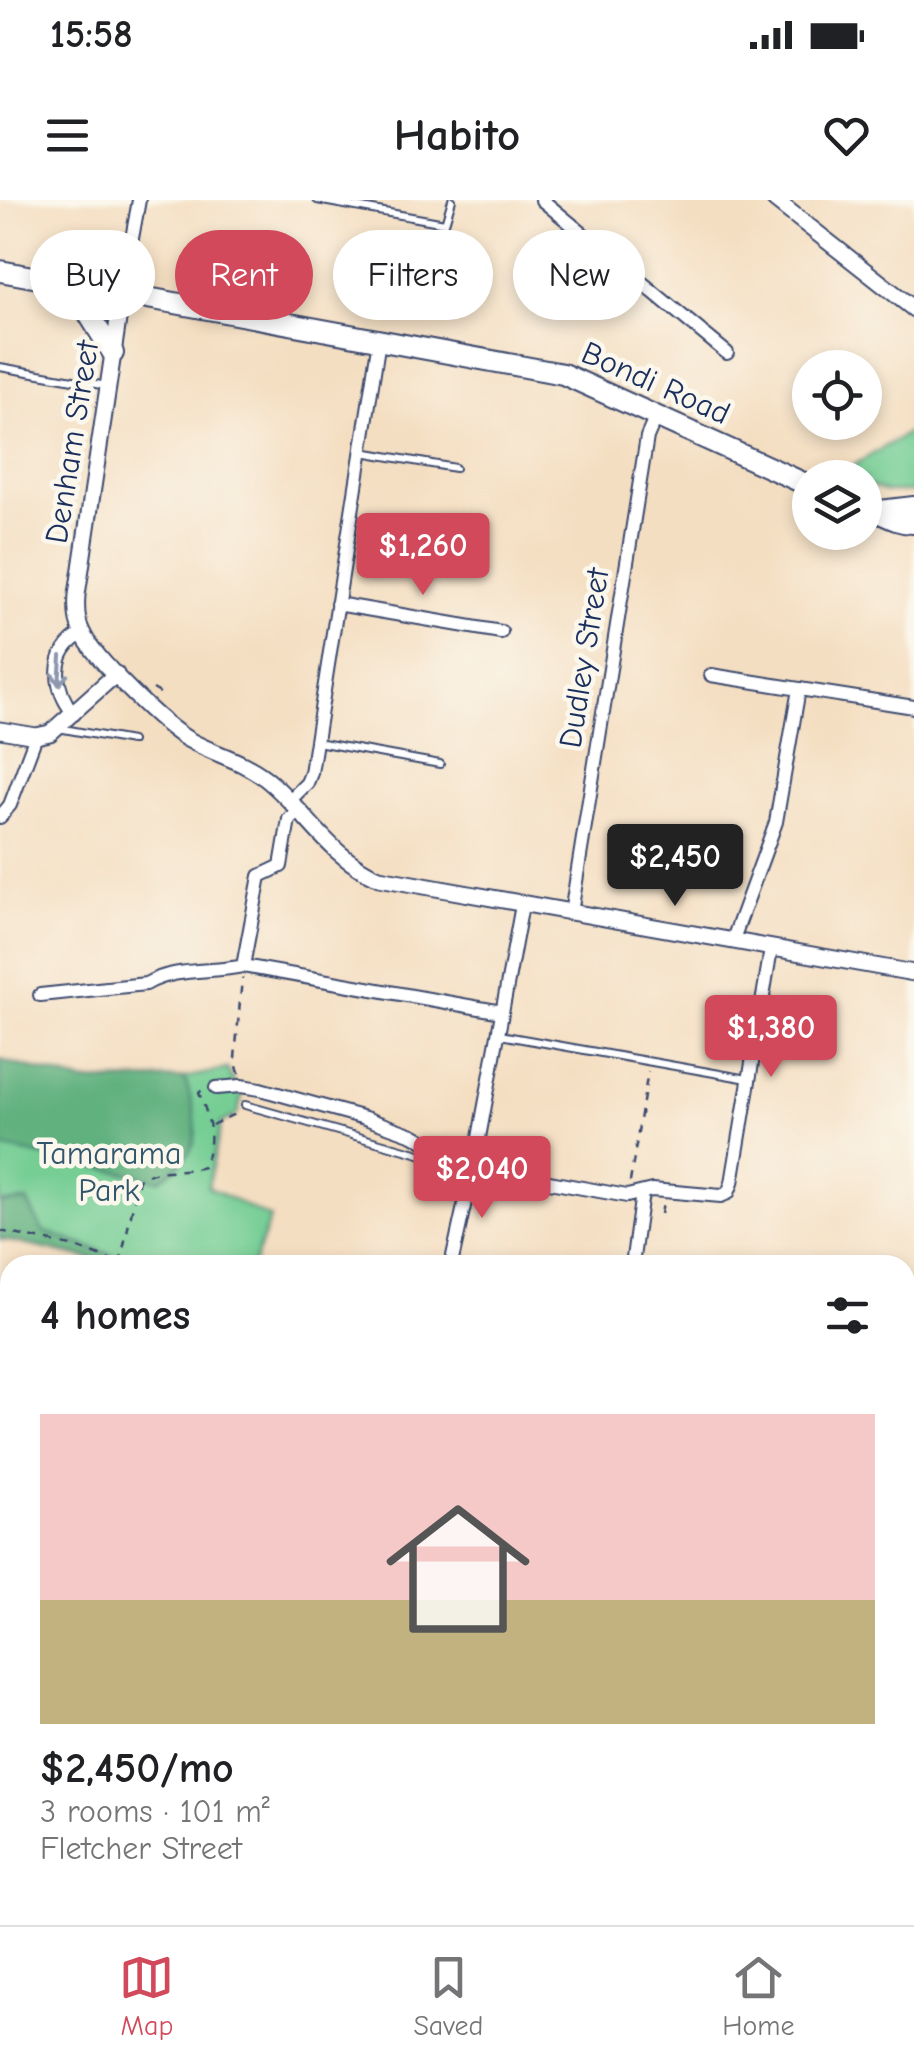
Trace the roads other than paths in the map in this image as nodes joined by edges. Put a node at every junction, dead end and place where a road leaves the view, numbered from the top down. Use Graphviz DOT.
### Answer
graph roads {
  1 [pos="139,200"];
  2 [pos="317,200"];
  3 [pos="452,200"];
  4 [pos="542,200"];
  5 [pos="775,200"];
  6 [pos="134,230"];
  7 [pos="0,271"];
  8 [pos="30,276"];
  9 [pos="155,299"];
  10 [pos="914,309"];
  11 [pos="93,320"];
  12 [pos="118,320"];
  13 [pos="379,340"];
  14 [pos="113,352"];
  15 [pos="727,353"];
  16 [pos="0,367"];
  17 [pos="108,386"];
  18 [pos="657,414"];
  19 [pos="361,452"];
  20 [pos="454,468"];
  21 [pos="792,478"];
  22 [pos="914,508"];
  23 [pos="882,509"];
  24 [pos="882,513"];
  25 [pos="914,523"];
  26 [pos="338,604"];
  27 [pos="502,632"];
  28 [pos="82,634"];
  29 [pos="116,674"];
  30 [pos="711,675"];
  31 [pos="799,689"];
  32 [pos="914,708"];
  33 [pos="74,714"];
  34 [pos="58,728"];
  35 [pos="0,730"];
  36 [pos="36,736"];
  37 [pos="131,740"];
  38 [pos="316,742"];
  39 [pos="440,764"];
  40 [pos="293,806"];
  41 [pos="0,817"];
  42 [pos="522,905"];
  43 [pos="571,913"];
  44 [pos="732,942"];
  45 [pos="772,949"];
  46 [pos="244,966"];
  47 [pos="914,973"];
  48 [pos="40,995"];
  49 [pos="502,1012"];
  50 [pos="498,1035"];
  51 [pos="750,1079"];
  52 [pos="216,1088"];
  53 [pos="245,1106"];
  54 [pos="471,1168"];
  55 [pos="635,1191"];
  56 [pos="453,1255"];
  57 [pos="632,1255"];
  1 -- 6 [label="street, Denham Street"];
  2 -- 3 [label="lane"];
  4 -- 15 [label="street"];
  5 -- 10 [label="street"];
  7 -- 8 [label="main road, Bondi Road"];
  9 -- 13 [label="main road, Bondi Road"];
  11 -- 14 [label="main road"];
  12 -- 14 [label="street, Denham Street"];
  13 -- 18 [label="main road, Bondi Road"];
  13 -- 19 [label="street"];
  14 -- 17 [label="street, Denham Street"];
  16 -- 17 [label="lane"];
  17 -- 28 [label="street, Denham Street"];
  18 -- 21 [label="main road, Bondi Road"];
  18 -- 43 [label="street, Dudley Street"];
  19 -- 20 [label="lane"];
  19 -- 26 [label="street"];
  22 -- 23 [label="main road"];
  24 -- 25 [label="main road"];
  26 -- 27 [label="street"];
  26 -- 38 [label="street"];
  28 -- 29 [label="street"];
  28 -- 33 [label="street, one-way"];
  29 -- 33 [label="street"];
  29 -- 40 [label="street"];
  30 -- 31 [label="street"];
  31 -- 32 [label="street"];
  31 -- 44 [label="street"];
  33 -- 34 [label="street"];
  34 -- 36 [label="street"];
  34 -- 37 [label="lane"];
  35 -- 36 [label="street"];
  36 -- 41 [label="street"];
  38 -- 39 [label="lane"];
  38 -- 40 [label="street"];
  40 -- 42 [label="street"];
  40 -- 46 [label="street"];
  42 -- 43 [label="street"];
  42 -- 49 [label="street"];
  43 -- 44 [label="street"];
  44 -- 45 [label="street"];
  45 -- 47 [label="street"];
  45 -- 51 [label="street"];
  46 -- 48 [label="street"];
  46 -- 49 [label="street"];
  49 -- 50 [label="street"];
  50 -- 51 [label="lane"];
  50 -- 54 [label="street"];
  51 -- 55 [label="street"];
  52 -- 54 [label="street"];
  53 -- 54 [label="lane"];
  54 -- 55 [label="street"];
  54 -- 56 [label="street"];
  55 -- 57 [label="street"];
}
